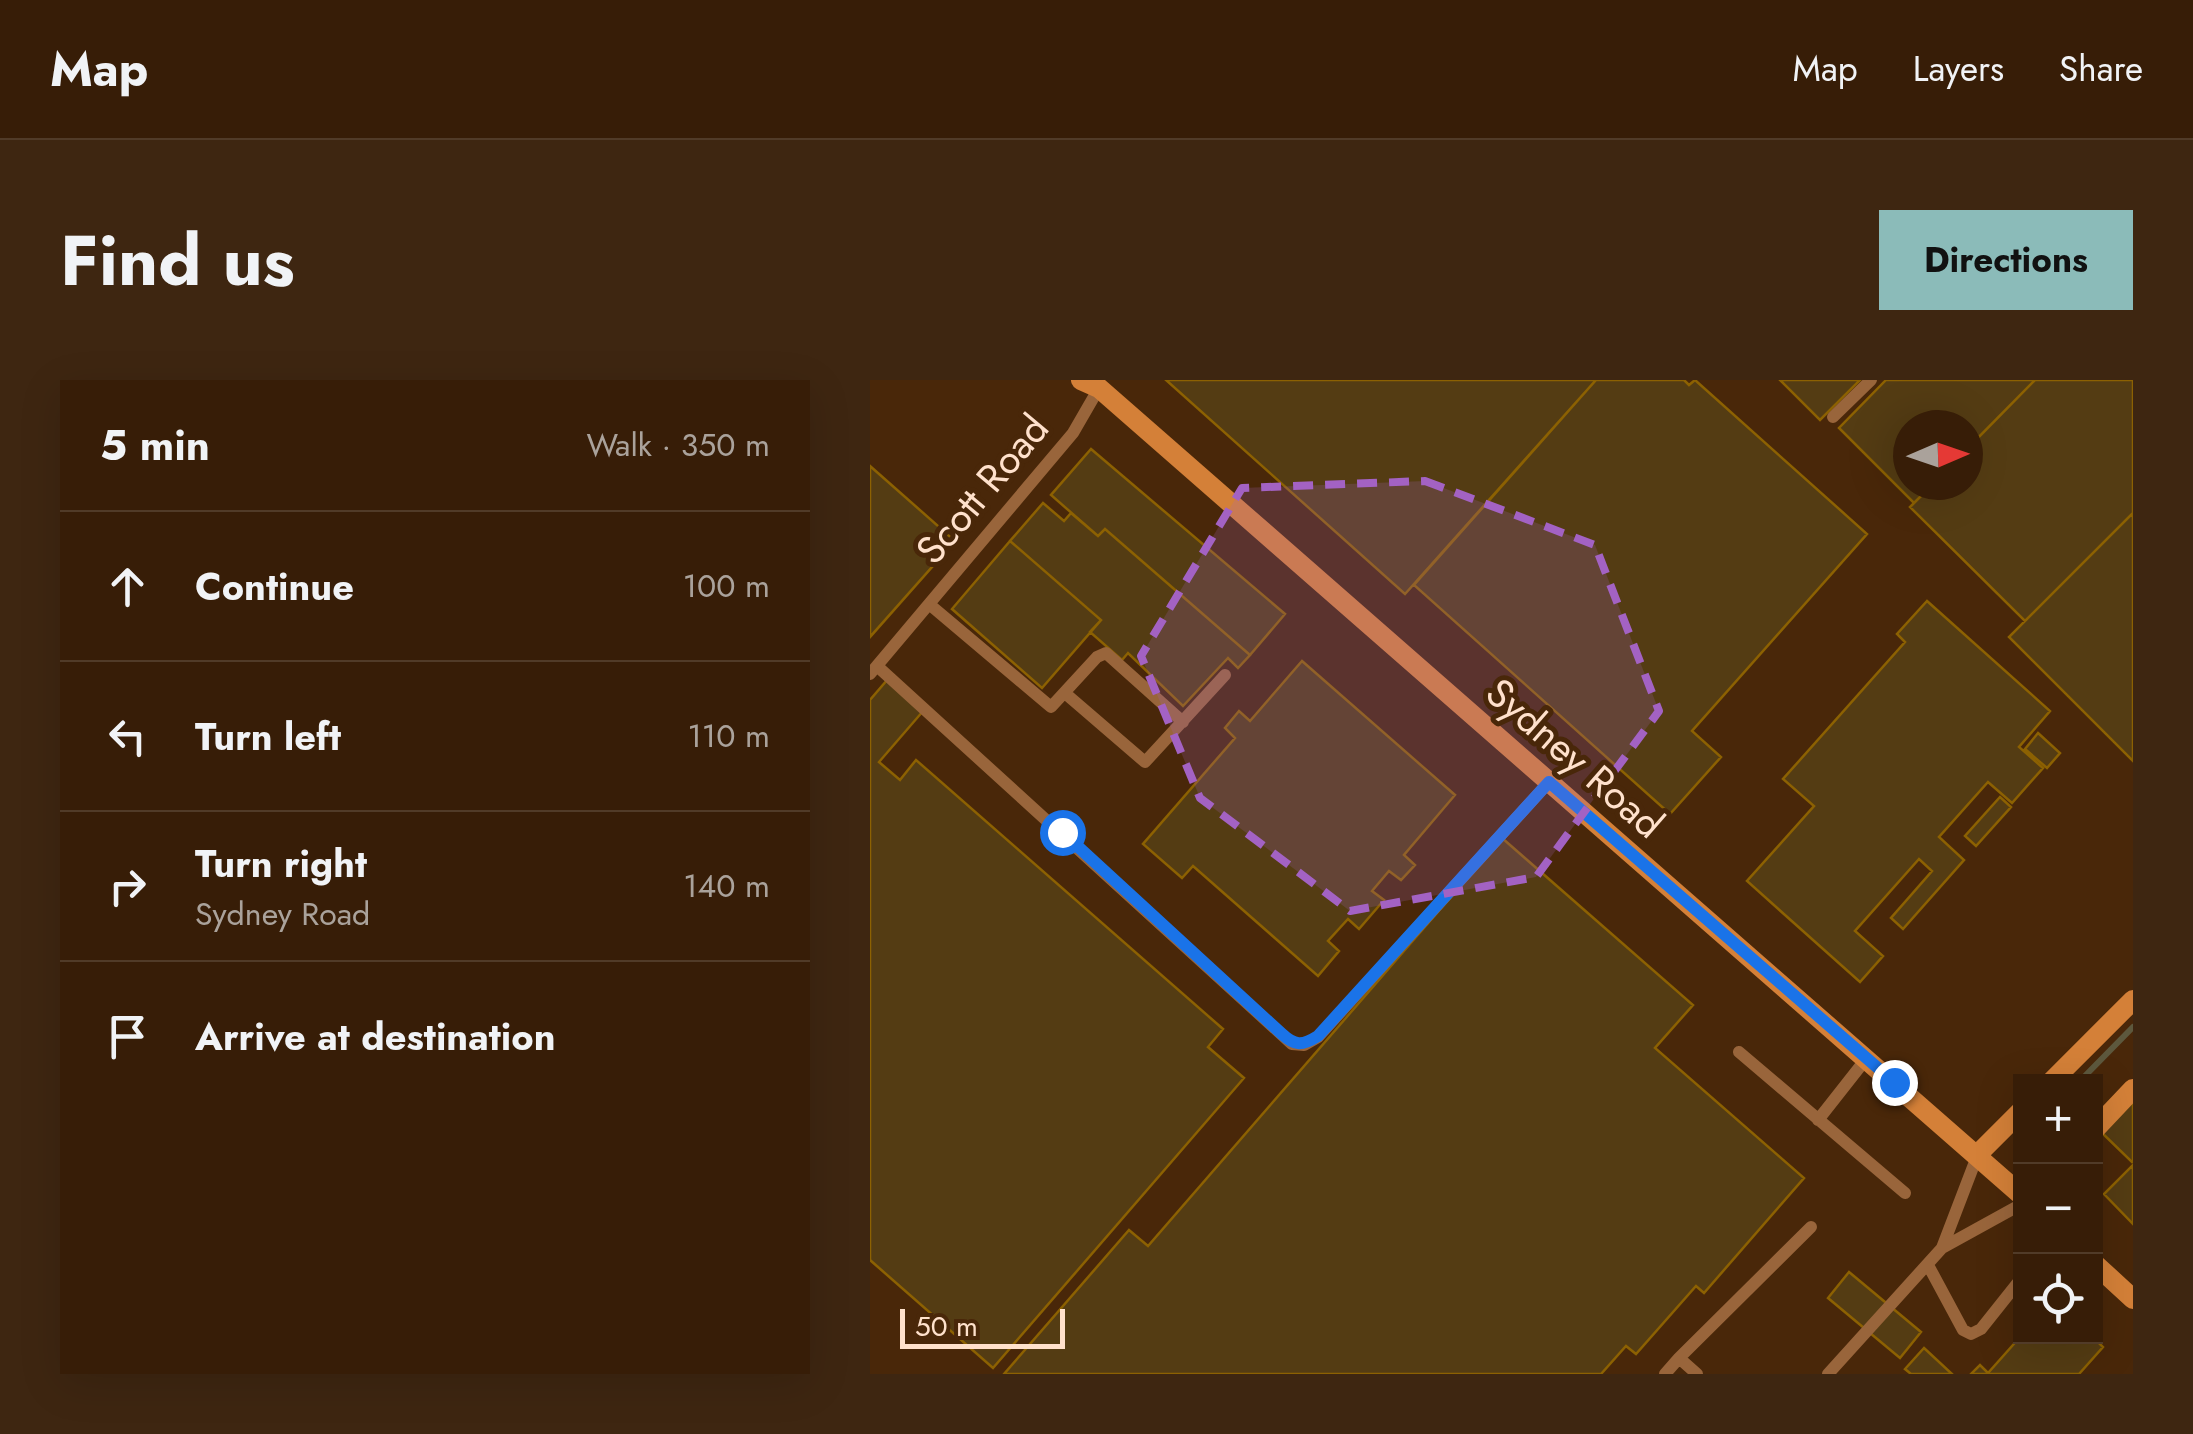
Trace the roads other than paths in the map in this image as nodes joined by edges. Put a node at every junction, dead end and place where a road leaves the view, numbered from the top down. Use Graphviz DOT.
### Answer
graph roads {
  1 [pos="1870,380"];
  2 [pos="1090,384"];
  3 [pos="1833,417"];
  4 [pos="929,604"];
  5 [pos="873,670"];
  6 [pos="1225,675"];
  7 [pos="1066,694"];
  8 [pos="1184,722"];
  9 [pos="1549,782"];
  10 [pos="2133,1000"];
  11 [pos="1739,1052"];
  12 [pos="1866,1059"];
  13 [pos="2059,1074"];
  14 [pos="2133,1089"];
  15 [pos="2013,1119"];
  16 [pos="1818,1120"];
  17 [pos="2103,1121"];
  18 [pos="1978,1154"];
  19 [pos="2013,1187"];
  20 [pos="1905,1193"];
  21 [pos="2013,1210"];
  22 [pos="1811,1227"];
  23 [pos="1942,1248"];
  24 [pos="1928,1265"];
  25 [pos="2103,1272"];
  26 [pos="2013,1289"];
  27 [pos="2133,1300"];
  28 [pos="1679,1358"];
  29 [pos="1833,1372"];
  30 [pos="1665,1374"];
  31 [pos="1697,1374"];
  1 -- 3 [label="lane"];
  2 -- 4 [label="lane, Scott Road"];
  2 -- 9 [label="main road, Sydney Road"];
  4 -- 5 [label="lane, Scott Road"];
  4 -- 7 [label="lane"];
  5 -- 9 [label="lane"];
  6 -- 8 [label="lane"];
  7 -- 8 [label="lane"];
  7 -- 8 [label="lane"];
  9 -- 12 [label="main road, Sydney Road"];
  10 -- 13 [label="main road"];
  11 -- 16 [label="lane"];
  12 -- 16 [label="lane"];
  12 -- 18 [label="main road, Sydney Road"];
  14 -- 17 [label="main road"];
  15 -- 18 [label="main road"];
  16 -- 20 [label="lane"];
  18 -- 19 [label="main road, Sydney Road"];
  18 -- 23 [label="lane"];
  21 -- 23 [label="lane"];
  22 -- 28 [label="lane"];
  23 -- 24 [label="lane"];
  24 -- 26 [label="lane"];
  24 -- 29 [label="lane"];
  25 -- 27 [label="main road"];
  28 -- 30 [label="lane"];
  28 -- 31 [label="lane"];
}
